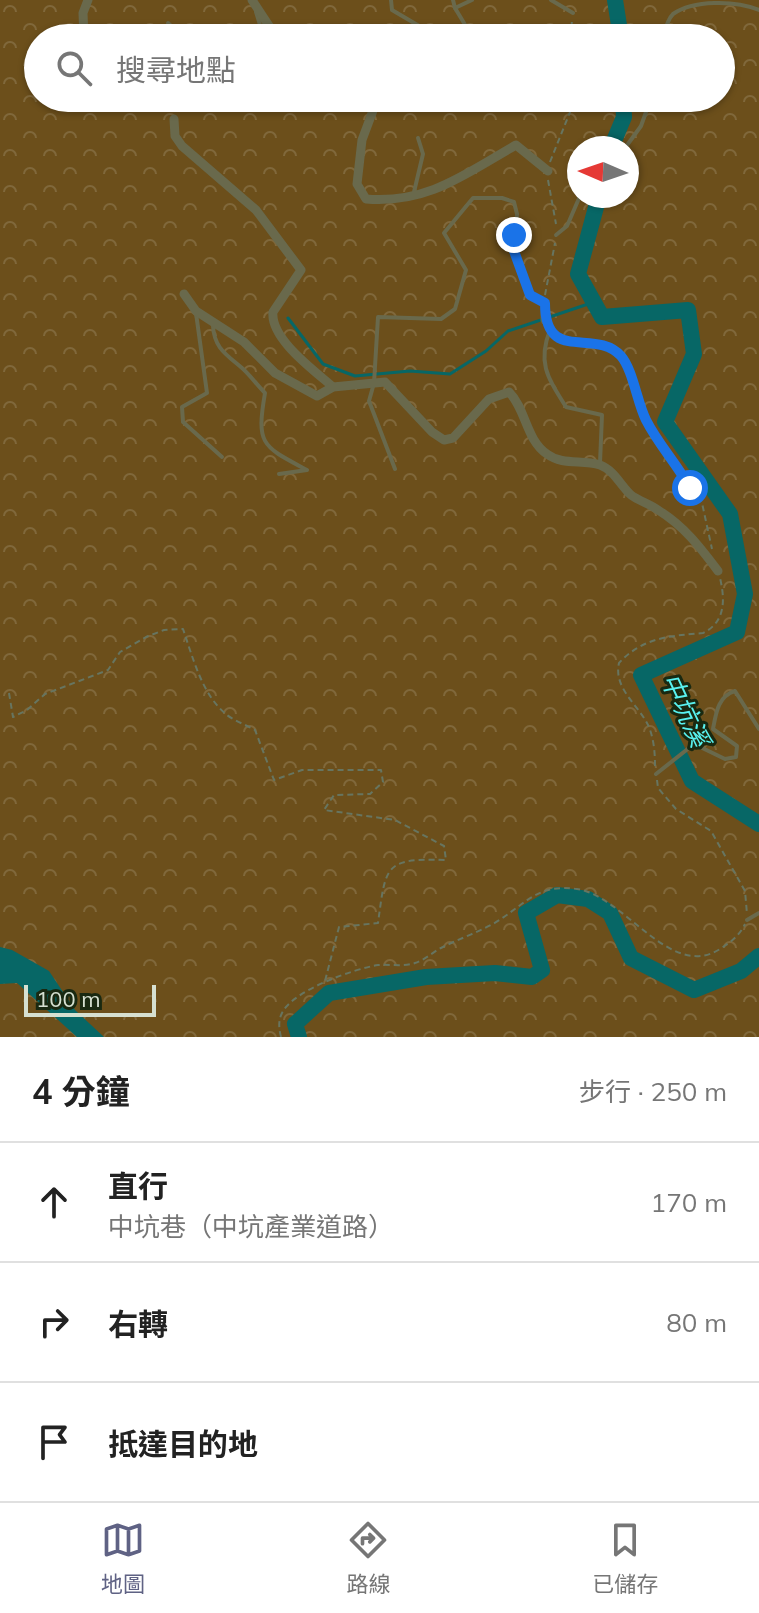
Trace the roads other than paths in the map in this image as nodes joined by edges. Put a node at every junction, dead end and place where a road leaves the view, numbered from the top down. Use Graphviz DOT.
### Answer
graph roads {
  1 [pos="88,0"];
  2 [pos="391,0"];
  3 [pos="453,0"];
  4 [pos="472,0"];
  5 [pos="551,0"];
  6 [pos="252,1"];
  7 [pos="455,8"];
  8 [pos="759,10"];
  9 [pos="573,13"];
  10 [pos="83,24"];
  11 [pos="259,24"];
  12 [pos="268,24"];
  13 [pos="416,24"];
  14 [pos="465,24"];
  15 [pos="667,24"];
  16 [pos="372,112"];
  17 [pos="646,112"];
  18 [pos="174,119"];
  19 [pos="634,136"];
  20 [pos="418,138"];
  21 [pos="548,171"];
  22 [pos="413,198"];
  23 [pos="575,208"];
  24 [pos="556,235"];
  25 [pos="184,294"];
  26 [pos="196,311"];
  27 [pos="213,322"];
  28 [pos="374,382"];
  29 [pos="333,387"];
  30 [pos="222,457"];
  31 [pos="600,465"];
  32 [pos="395,469"];
  33 [pos="279,474"];
  34 [pos="718,571"];
  35 [pos="759,729"];
  36 [pos="656,774"];
  37 [pos="759,913"];
  38 [pos="747,920"];
  1 -- 10 [label="street"];
  2 -- 13 [label="lane"];
  3 -- 7 [label="lane"];
  4 -- 7 [label="lane"];
  5 -- 9 [label="lane"];
  6 -- 11 [label="lane"];
  6 -- 12 [label="street"];
  7 -- 14 [label="lane"];
  8 -- 15 [label="lane"];
  16 -- 22 [label="street"];
  17 -- 19 [label="lane"];
  18 -- 29 [label="street"];
  20 -- 22 [label="lane"];
  21 -- 22 [label="street"];
  23 -- 24 [label="lane"];
  25 -- 26 [label="street"];
  26 -- 27 [label="street"];
  26 -- 30 [label="lane"];
  27 -- 29 [label="street"];
  27 -- 33 [label="lane"];
  28 -- 29 [label="street"];
  28 -- 31 [label="street"];
  28 -- 31 [label="lane"];
  28 -- 32 [label="lane"];
  31 -- 34 [label="street"];
  35 -- 36 [label="lane"];
  37 -- 38 [label="lane"];
}
